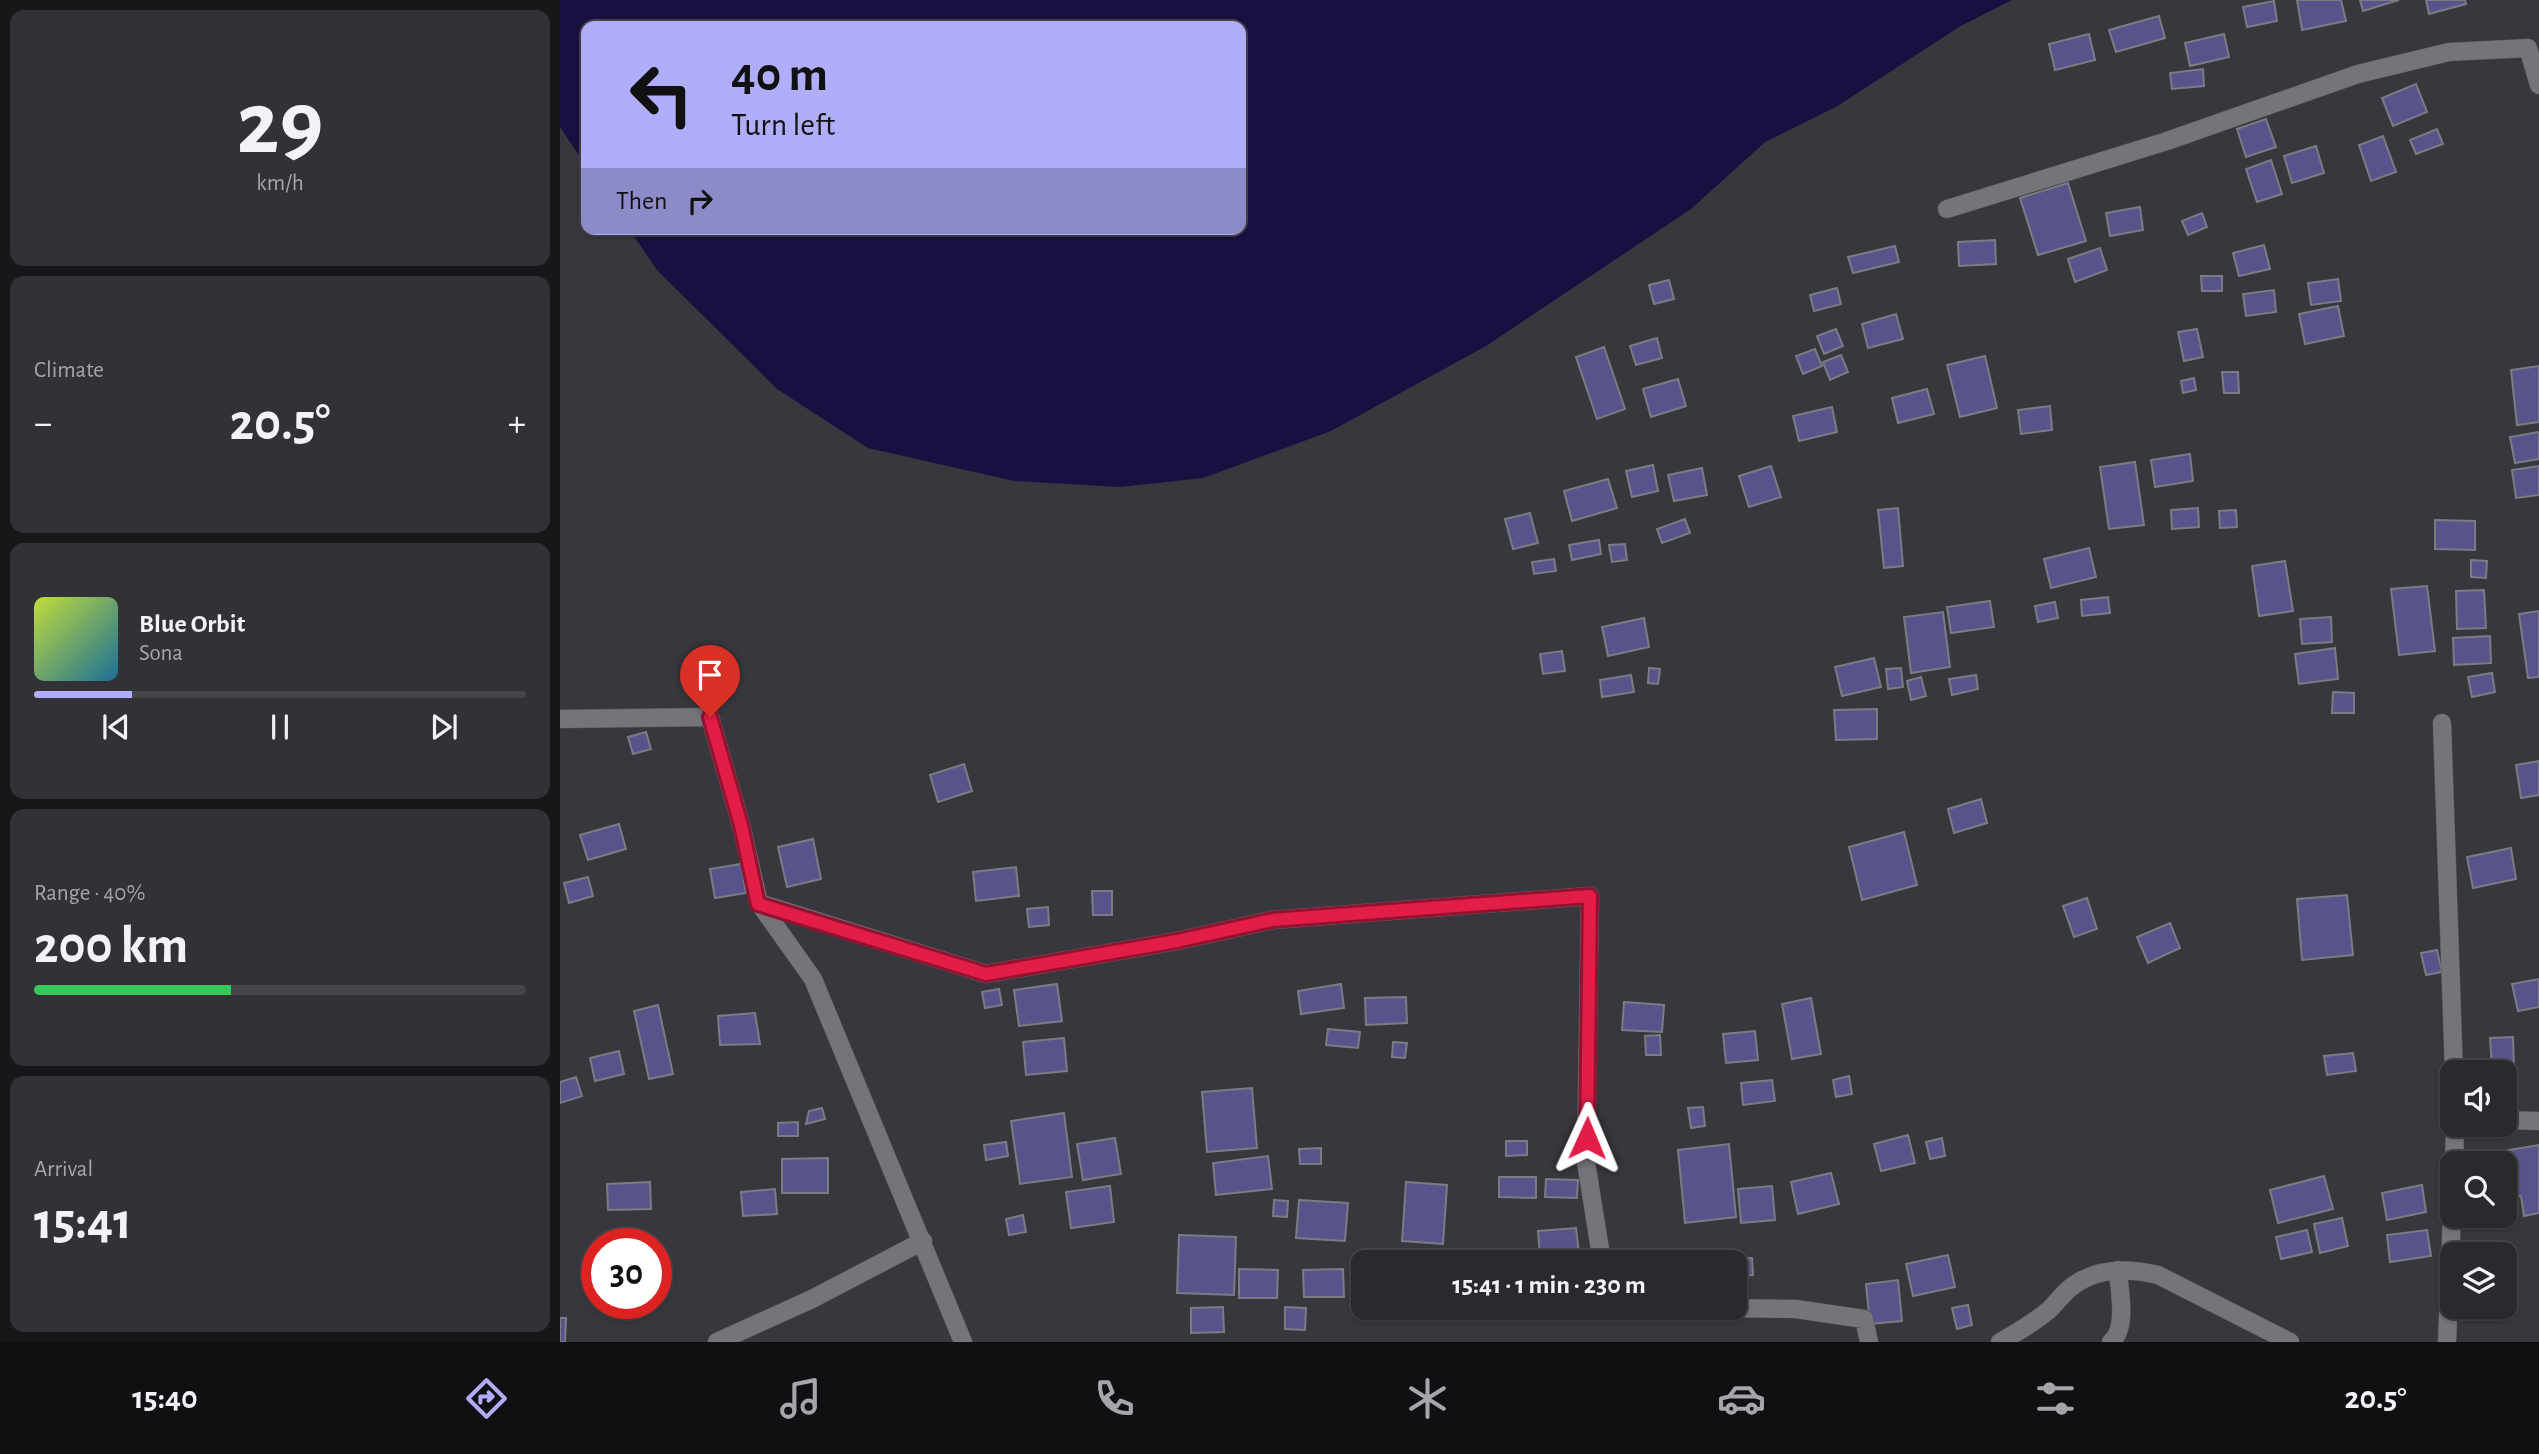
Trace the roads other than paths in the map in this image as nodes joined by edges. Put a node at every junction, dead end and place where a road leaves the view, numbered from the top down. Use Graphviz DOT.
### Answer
graph roads {
  1 [pos="2539,85"];
  2 [pos="1947,209"];
  3 [pos="560,719"];
  4 [pos="2442,723"];
  5 [pos="758,904"];
  6 [pos="2454,1060"];
  7 [pos="2517,1120"];
  8 [pos="2539,1121"];
  9 [pos="2451,1228"];
  10 [pos="923,1241"];
  11 [pos="1600,1250"];
  12 [pos="2118,1270"];
  13 [pos="1747,1308"];
  14 [pos="716,1342"];
  15 [pos="963,1342"];
  16 [pos="1869,1342"];
  17 [pos="2000,1342"];
  18 [pos="2111,1342"];
  19 [pos="2290,1342"];
  20 [pos="2447,1342"];
  1 -- 2 [label="street"];
  3 -- 5 [label="street"];
  4 -- 6 [label="street"];
  5 -- 10 [label="street"];
  5 -- 11 [label="street"];
  7 -- 8 [label="street"];
  9 -- 20 [label="street"];
  10 -- 14 [label="street"];
  10 -- 15 [label="street"];
  12 -- 17 [label="street"];
  12 -- 18 [label="street"];
  12 -- 19 [label="street"];
  13 -- 16 [label="street"];
}
